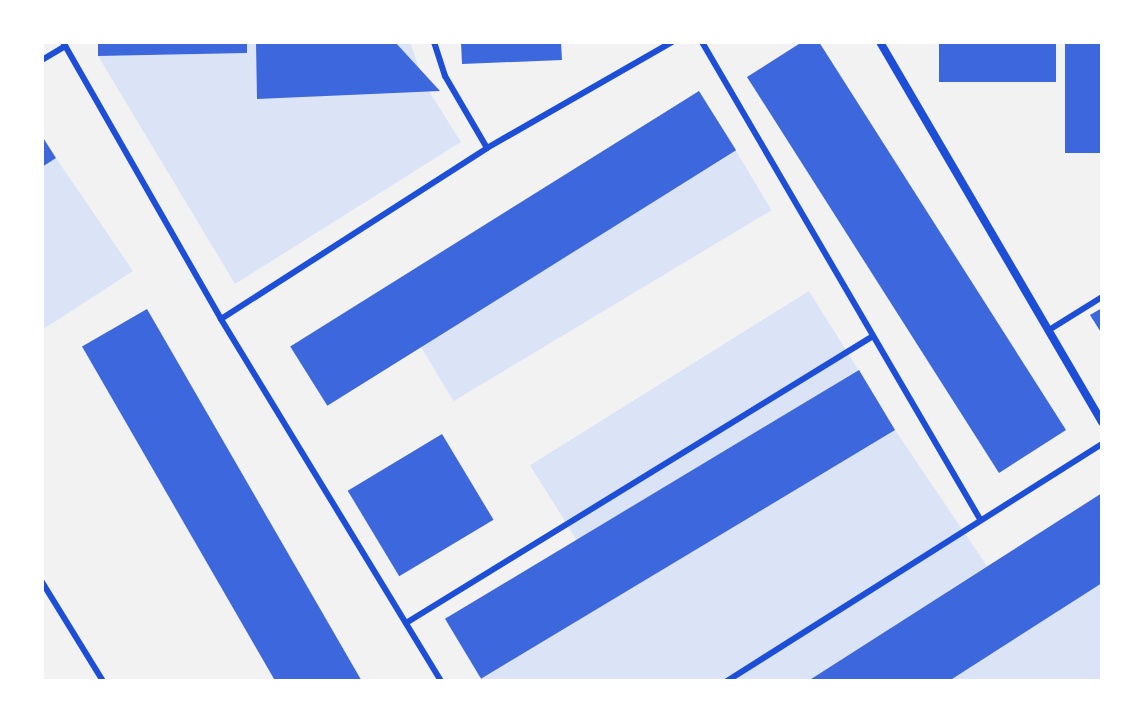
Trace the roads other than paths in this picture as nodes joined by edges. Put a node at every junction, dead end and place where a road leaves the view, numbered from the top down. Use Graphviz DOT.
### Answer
graph roads {
  1 [pos="434,42"];
  2 [pos="672,42"];
  3 [pos="702,42"];
  4 [pos="880,42"];
  5 [pos="64,44"];
  6 [pos="42,60"];
  7 [pos="487,148"];
  8 [pos="1102,297"];
  9 [pos="221,319"];
  10 [pos="1049,330"];
  11 [pos="873,336"];
  12 [pos="1102,422"];
  13 [pos="1102,444"];
  14 [pos="980,519"];
  15 [pos="42,582"];
  16 [pos="406,623"];
  17 [pos="103,681"];
  18 [pos="441,681"];
  19 [pos="727,681"];
  1 -- 7 [label="lane"];
  2 -- 7 [label="lane"];
  3 -- 11 [label="lane"];
  4 -- 10 [label="street"];
  5 -- 6 [label="lane"];
  5 -- 9 [label="lane"];
  7 -- 9 [label="lane"];
  8 -- 10 [label="lane"];
  9 -- 16 [label="lane"];
  10 -- 12 [label="street"];
  11 -- 14 [label="lane"];
  11 -- 16 [label="lane"];
  13 -- 14 [label="lane"];
  14 -- 19 [label="lane"];
  15 -- 17 [label="lane"];
  16 -- 18 [label="lane"];
}
